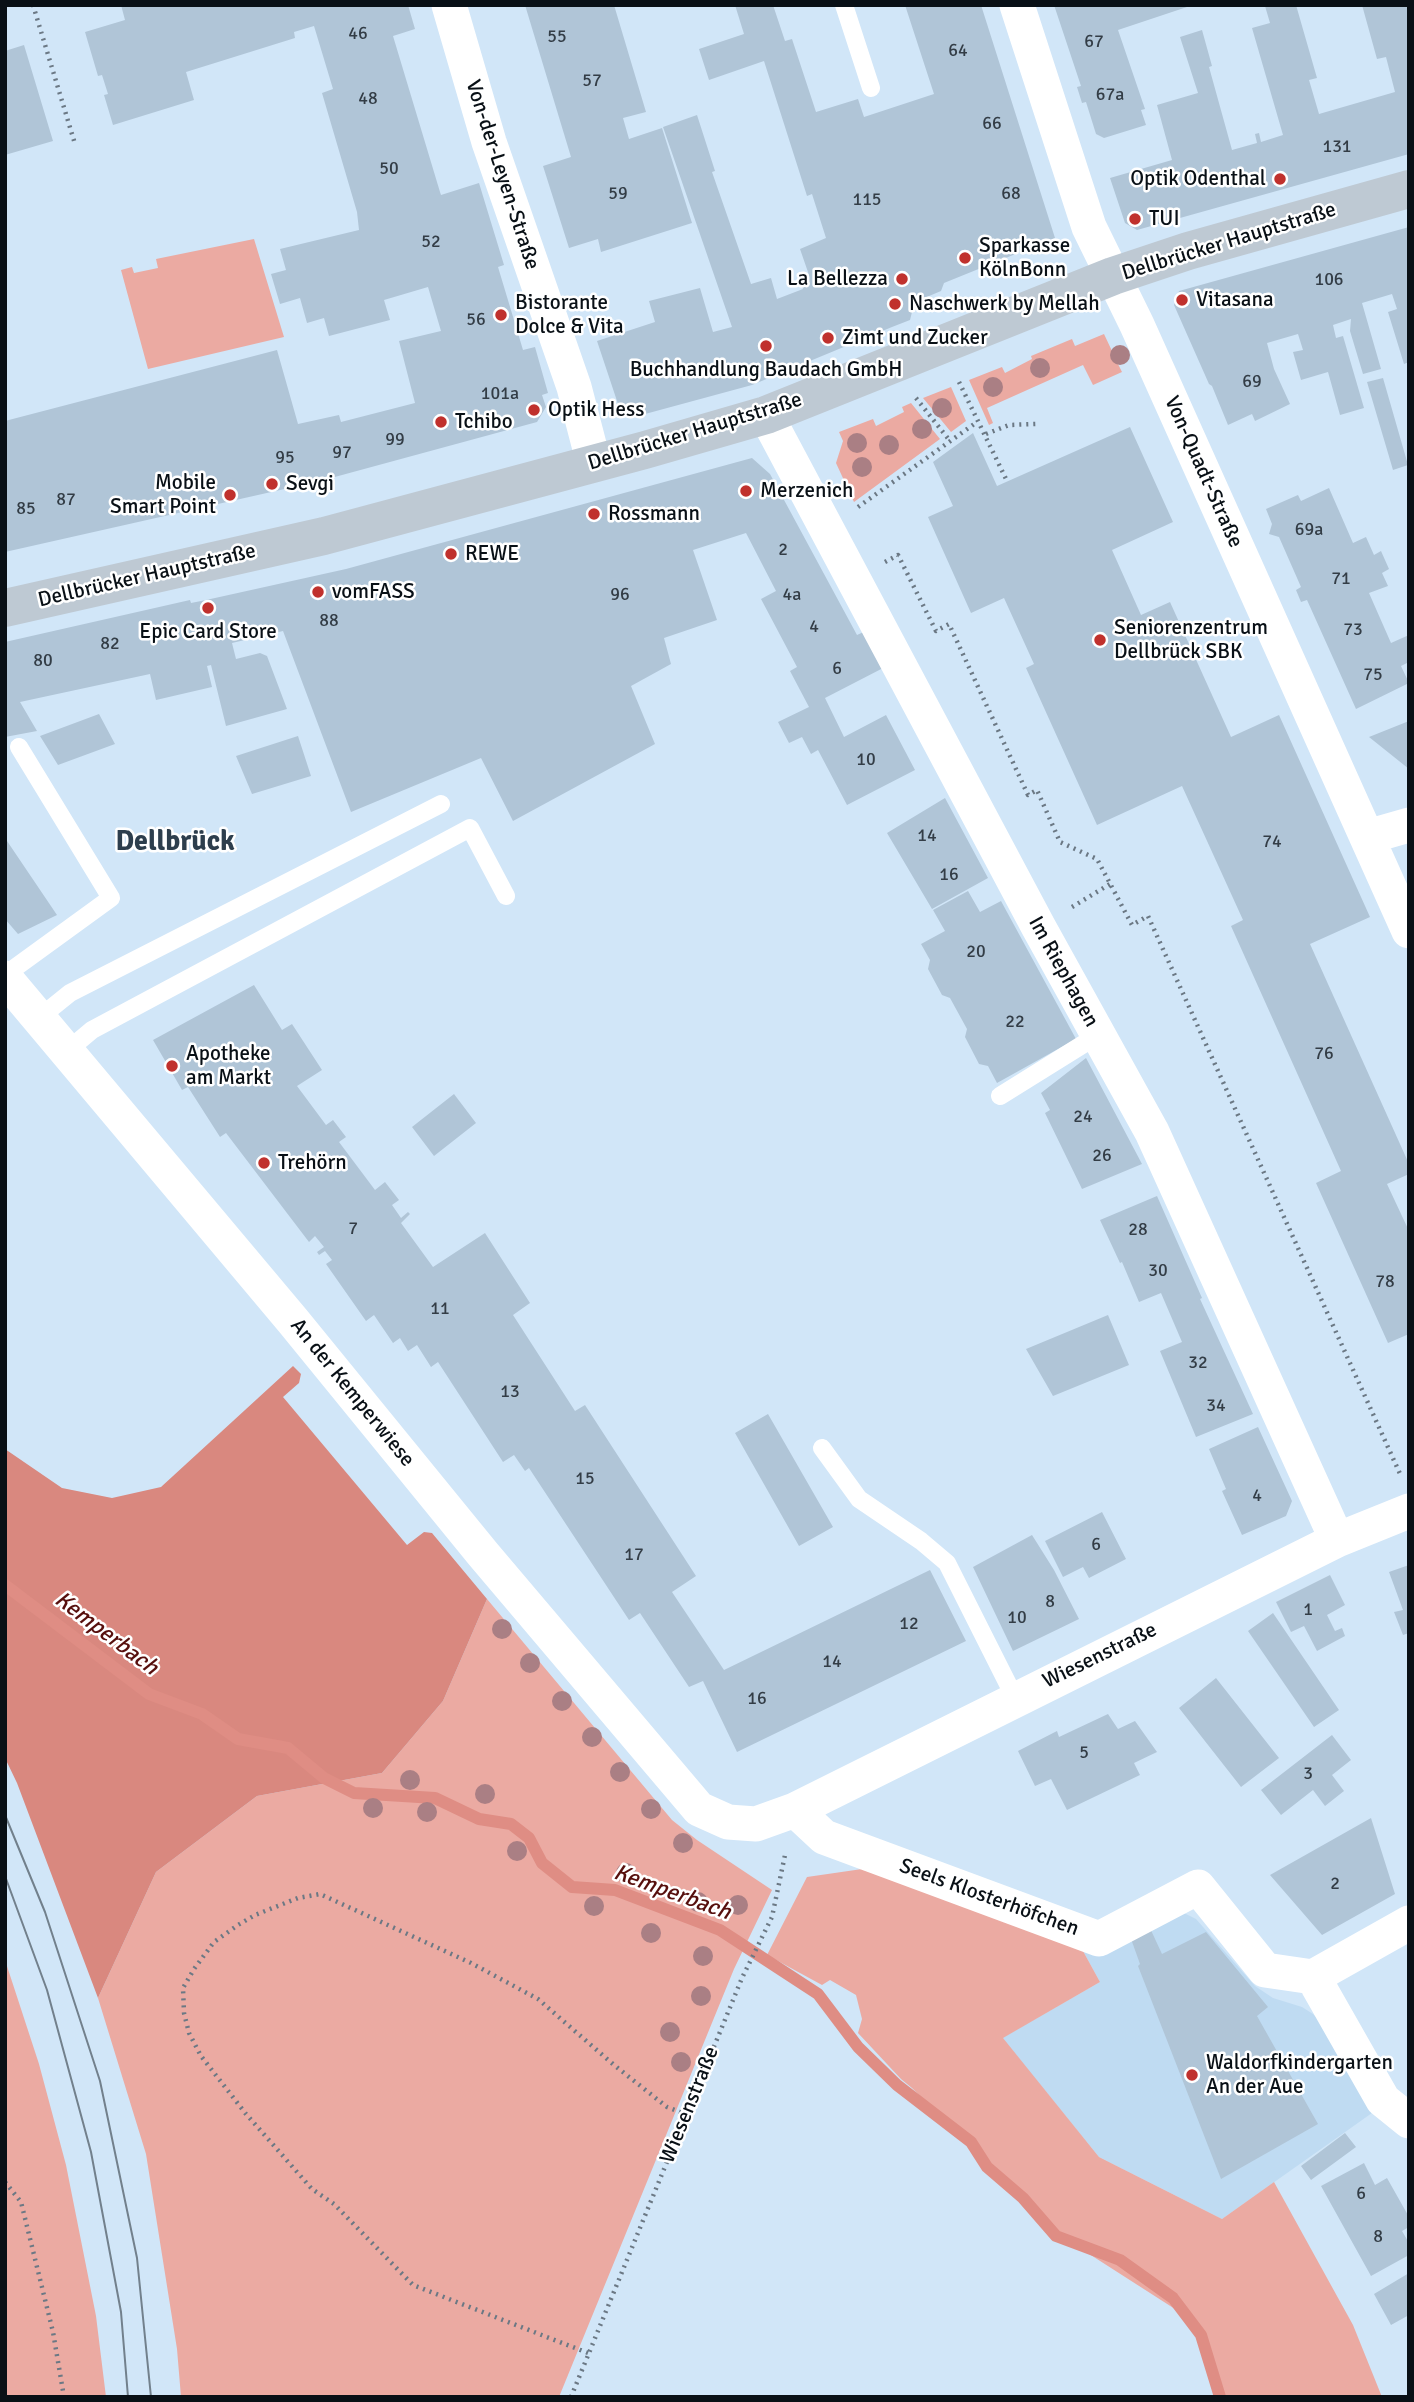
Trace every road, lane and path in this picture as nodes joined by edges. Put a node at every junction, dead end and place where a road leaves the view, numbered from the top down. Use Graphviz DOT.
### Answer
graph roads {
  1 [pos="33,5"];
  2 [pos="449,5"];
  3 [pos="844,5"];
  4 [pos="1017,5"];
  5 [pos="871,88"];
  6 [pos="75,144"];
  7 [pos="1409,189"];
  8 [pos="1113,276"];
  9 [pos="901,361"];
  10 [pos="959,384"];
  11 [pos="766,415"];
  12 [pos="977,422"];
  13 [pos="1036,424"];
  14 [pos="986,435"];
  15 [pos="950,441"];
  16 [pos="594,464"];
  17 [pos="1007,481"];
  18 [pos="825,526"];
  19 [pos="854,580"];
  20 [pos="5,608"];
  21 [pos="19,747"];
  22 [pos="441,804"];
  23 [pos="1409,825"];
  24 [pos="1367,837"];
  25 [pos="1110,884"];
  26 [pos="506,896"];
  27 [pos="1038,926"];
  28 [pos="1409,931"];
  29 [pos="5,976"];
  30 [pos="39,1018"];
  31 [pos="1098,1035"];
  32 [pos="67,1051"];
  33 [pos="1000,1096"];
  34 [pos="822,1448"];
  35 [pos="1407,1499"];
  36 [pos="1337,1540"];
  37 [pos="1015,1698"];
  38 [pos="699,1809"];
  39 [pos="795,1810"];
  40 [pos="1409,1923"];
  41 [pos="1313,1977"];
  42 [pos="685,2114"];
  43 [pos="1409,2121"];
  44 [pos="5,2182"];
  45 [pos="588,2353"];
  46 [pos="64,2397"];
  47 [pos="571,2397"];
  1 -- 6 [label="path"];
  2 -- 16 [label="street, Von-der-Leyen-Straße"];
  3 -- 5 [label="lane"];
  4 -- 8 [label="street, Von-Quadt-Straße"];
  7 -- 8 [label="street, Dellbrücker Hauptstraße"];
  8 -- 9 [label="street, Dellbrücker Hauptstraße"];
  8 -- 24 [label="street, Von-Quadt-Straße"];
  9 -- 11 [label="street, Dellbrücker Hauptstraße"];
  9 -- 15 [label="path"];
  10 -- 12 [label="path"];
  11 -- 16 [label="street, Dellbrücker Hauptstraße"];
  11 -- 18 [label="street, Im Riephagen"];
  12 -- 14 [label="path"];
  12 -- 15 [label="path"];
  13 -- 14 [label="path"];
  14 -- 17 [label="path"];
  15 -- 18 [label="path"];
  16 -- 20 [label="street, Dellbrücker Hauptstraße"];
  18 -- 19 [label="street, Im Riephagen"];
  19 -- 25 [label="path"];
  19 -- 27 [label="street, Im Riephagen"];
  21 -- 29 [label="lane"];
  22 -- 30 [label="lane"];
  23 -- 24 [label="street"];
  24 -- 28 [label="street, Von-Quadt-Straße"];
  25 -- 27 [label="path"];
  25 -- 35 [label="path"];
  26 -- 32 [label="lane"];
  27 -- 31 [label="street, Im Riephagen"];
  29 -- 30 [label="street, An der Kemperwiese"];
  30 -- 32 [label="street, An der Kemperwiese"];
  31 -- 33 [label="lane"];
  31 -- 36 [label="street, Im Riephagen"];
  32 -- 38 [label="street, An der Kemperwiese"];
  34 -- 37 [label="lane"];
  35 -- 36 [label="street, Wiesenstraße"];
  36 -- 37 [label="street, Wiesenstraße"];
  37 -- 39 [label="street, Wiesenstraße"];
  38 -- 39 [label="street, Wiesenstraße"];
  39 -- 41 [label="street, Seels Klosterhöfchen"];
  39 -- 42 [label="path, Wiesenstraße"];
  40 -- 41 [label="street"];
  41 -- 43 [label="street"];
  42 -- 45 [label="path, Wiesenstraße"];
  42 -- 45 [label="path"];
  44 -- 46 [label="path"];
  45 -- 47 [label="path, Wiesenstraße"];
}
